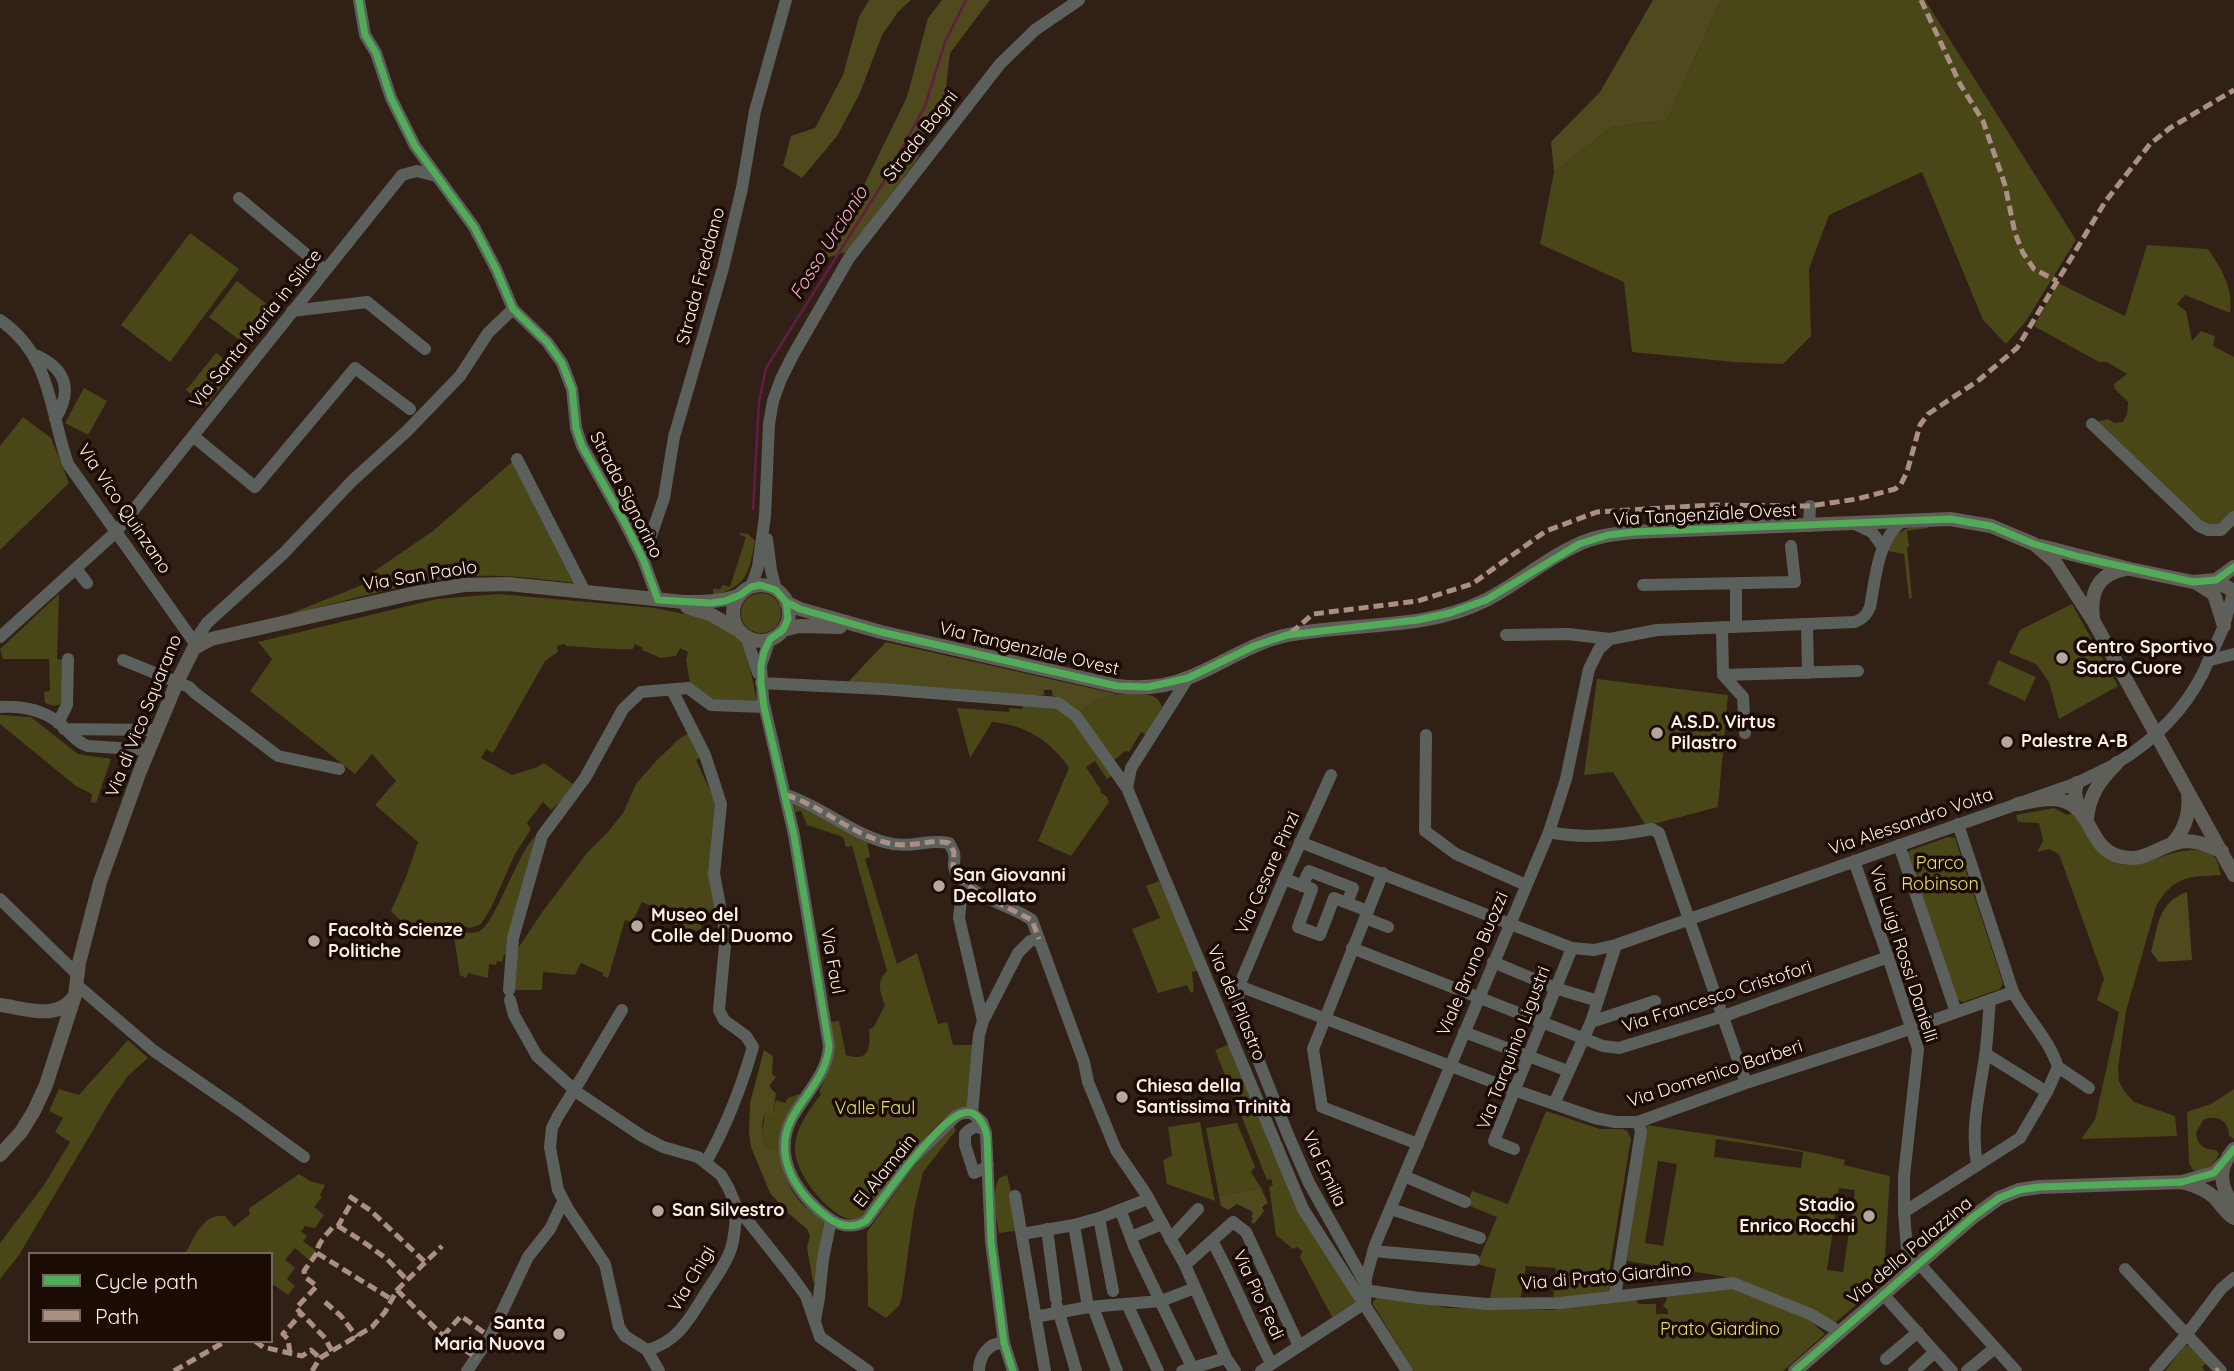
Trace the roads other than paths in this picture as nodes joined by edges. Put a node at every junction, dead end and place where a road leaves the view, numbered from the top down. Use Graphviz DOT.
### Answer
graph roads {
  1 [pos="359,0"];
  2 [pos="786,0"];
  3 [pos="1079,0"];
  4 [pos="436,176"];
  5 [pos="239,198"];
  6 [pos="325,270"];
  7 [pos="513,309"];
  8 [pos="292,311"];
  9 [pos="0,320"];
  10 [pos="425,349"];
  11 [pos="32,354"];
  12 [pos="63,379"];
  13 [pos="47,382"];
  14 [pos="410,409"];
  15 [pos="55,419"];
  16 [pos="2091,424"];
  17 [pos="193,436"];
  18 [pos="517,459"];
  19 [pos="1810,506"];
  20 [pos="765,516"];
  21 [pos="2234,517"];
  22 [pos="1902,521"];
  23 [pos="1855,524"];
  24 [pos="1809,526"];
  25 [pos="116,532"];
  26 [pos="2034,544"];
  27 [pos="1791,546"];
  28 [pos="1882,546"];
  29 [pos="643,559"];
  30 [pos="2234,567"];
  31 [pos="76,569"];
  32 [pos="2130,569"];
  33 [pos="87,583"];
  34 [pos="1643,584"];
  35 [pos="1736,584"];
  36 [pos="2215,587"];
  37 [pos="776,590"];
  38 [pos="2234,590"];
  39 [pos="746,591"];
  40 [pos="585,592"];
  41 [pos="658,600"];
  42 [pos="786,602"];
  43 [pos="220,612"];
  44 [pos="2094,622"];
  45 [pos="1807,624"];
  46 [pos="1722,627"];
  47 [pos="1736,627"];
  48 [pos="2222,629"];
  49 [pos="783,630"];
  50 [pos="881,632"];
  51 [pos="234,634"];
  52 [pos="743,634"];
  53 [pos="1506,635"];
  54 [pos="0,637"];
  55 [pos="770,639"];
  56 [pos="1610,639"];
  57 [pos="194,645"];
  58 [pos="2232,650"];
  59 [pos="2212,654"];
  60 [pos="68,659"];
  61 [pos="122,660"];
  62 [pos="1858,671"];
  63 [pos="1808,673"];
  64 [pos="1723,675"];
  65 [pos="1188,678"];
  66 [pos="177,682"];
  67 [pos="761,684"];
  68 [pos="1148,687"];
  69 [pos="672,690"];
  70 [pos="1,706"];
  71 [pos="764,707"];
  72 [pos="1164,715"];
  73 [pos="56,720"];
  74 [pos="157,730"];
  75 [pos="1745,733"];
  76 [pos="1426,735"];
  77 [pos="149,750"];
  78 [pos="2117,763"];
  79 [pos="339,769"];
  80 [pos="1331,775"];
  81 [pos="2077,783"];
  82 [pos="1127,788"];
  83 [pos="2188,790"];
  84 [pos="786,795"];
  85 [pos="2018,804"];
  86 [pos="2084,812"];
  87 [pos="1958,824"];
  88 [pos="1549,832"];
  89 [pos="1300,842"];
  90 [pos="2172,844"];
  91 [pos="1899,845"];
  92 [pos="2222,851"];
  93 [pos="1854,861"];
  94 [pos="2234,872"];
  95 [pos="1383,873"];
  96 [pos="1284,879"];
  97 [pos="1526,885"];
  98 [pos="1302,886"];
  99 [pos="0,899"];
  100 [pos="961,900"];
  101 [pos="1347,903"];
  102 [pos="1367,914"];
  103 [pos="1688,919"];
  104 [pos="1510,922"];
  105 [pos="1388,927"];
  106 [pos="1039,939"];
  107 [pos="1616,945"];
  108 [pos="1352,948"];
  109 [pos="1572,948"];
  110 [pos="1888,957"];
  111 [pos="1493,962"];
  112 [pos="77,985"];
  113 [pos="1239,986"];
  114 [pos="1555,988"];
  115 [pos="2013,992"];
  116 [pos="1479,996"];
  117 [pos="1598,1001"];
  118 [pos="1655,1001"];
  119 [pos="1990,1001"];
  120 [pos="0,1005"];
  121 [pos="622,1010"];
  122 [pos="49,1012"];
  123 [pos="1956,1012"];
  124 [pos="1724,1016"];
  125 [pos="1325,1019"];
  126 [pos="983,1021"];
  127 [pos="1542,1021"];
  128 [pos="1591,1022"];
  129 [pos="1912,1028"];
  130 [pos="1464,1032"];
  131 [pos="63,1037"];
  132 [pos="1584,1038"];
  133 [pos="1986,1054"];
  134 [pos="1528,1057"];
  135 [pos="1449,1066"];
  136 [pos="2058,1067"];
  137 [pos="1568,1072"];
  138 [pos="1746,1083"];
  139 [pos="2089,1088"];
  140 [pos="1514,1090"];
  141 [pos="2047,1092"];
  142 [pos="1554,1104"];
  143 [pos="972,1112"];
  144 [pos="956,1116"];
  145 [pos="1638,1122"];
  146 [pos="985,1130"];
  147 [pos="965,1134"];
  148 [pos="1418,1144"];
  149 [pos="1514,1149"];
  150 [pos="2234,1149"];
  151 [pos="0,1155"];
  152 [pos="304,1157"];
  153 [pos="706,1162"];
  154 [pos="2224,1163"];
  155 [pos="1977,1164"];
  156 [pos="988,1165"];
  157 [pos="1404,1176"];
  158 [pos="2182,1182"];
  159 [pos="1015,1196"];
  160 [pos="1148,1199"];
  161 [pos="563,1202"];
  162 [pos="1465,1202"];
  163 [pos="2234,1205"];
  164 [pos="736,1206"];
  165 [pos="1198,1209"];
  166 [pos="1391,1209"];
  167 [pos="1904,1212"];
  168 [pos="1124,1217"];
  169 [pos="1100,1218"];
  170 [pos="2234,1218"];
  171 [pos="831,1220"];
  172 [pos="1162,1224"];
  173 [pos="1074,1225"];
  174 [pos="1047,1229"];
  175 [pos="1022,1234"];
  176 [pos="1131,1237"];
  177 [pos="1480,1238"];
  178 [pos="1170,1239"];
  179 [pos="1212,1241"];
  180 [pos="1373,1251"];
  181 [pos="1474,1260"];
  182 [pos="1919,1262"];
  183 [pos="1185,1265"];
  184 [pos="2125,1269"];
  185 [pos="2234,1278"];
  186 [pos="1195,1289"];
  187 [pos="1365,1292"];
  188 [pos="1883,1294"];
  189 [pos="1615,1296"];
  190 [pos="1118,1299"];
  191 [pos="1161,1301"];
  192 [pos="1057,1306"];
  193 [pos="1091,1307"];
  194 [pos="1035,1317"];
  195 [pos="814,1322"];
  196 [pos="1840,1332"];
  197 [pos="1918,1332"];
  198 [pos="2188,1334"];
  199 [pos="1004,1343"];
  200 [pos="1299,1346"];
  201 [pos="1995,1348"];
  202 [pos="647,1350"];
  203 [pos="1935,1352"];
  204 [pos="1226,1358"];
  205 [pos="1886,1359"];
  206 [pos="1266,1367"];
  207 [pos="1189,1370"];
  208 [pos="467,1371"];
  209 [pos="659,1371"];
  210 [pos="868,1371"];
  211 [pos="979,1371"];
  212 [pos="1013,1371"];
  213 [pos="1045,1371"];
  214 [pos="1076,1371"];
  215 [pos="1117,1371"];
  216 [pos="1158,1371"];
  217 [pos="1234,1371"];
  218 [pos="1407,1371"];
  219 [pos="1795,1371"];
  220 [pos="1914,1371"];
  221 [pos="1952,1371"];
  222 [pos="1967,1371"];
  223 [pos="2016,1371"];
  224 [pos="2155,1371"];
  225 [pos="2221,1371"];
  1 -- 4 [label="street, Strada Signorino"];
  2 -- 29 [label="street, Strada Freddano"];
  3 -- 20 [label="street, Strada Bagni"];
  4 -- 6 [label="street, Via Santa Maria in Silice"];
  4 -- 7 [label="street, Strada Signorino"];
  5 -- 6 [label="street"];
  6 -- 8 [label="street, Via Santa Maria in Silice"];
  7 -- 29 [label="street, Strada Signorino"];
  7 -- 43 [label="street, Via di Vico Squarano"];
  8 -- 10 [label="street"];
  8 -- 17 [label="street, Via Santa Maria in Silice"];
  9 -- 11 [label="street, Via Vico Quinzano"];
  11 -- 12 [label="street"];
  11 -- 13 [label="street, Via Vico Quinzano"];
  12 -- 13 [label="street"];
  12 -- 15 [label="street"];
  13 -- 15 [label="street, Via Vico Quinzano"];
  14 -- 17 [label="street"];
  15 -- 25 [label="street, Via Vico Quinzano"];
  16 -- 21 [label="street"];
  17 -- 25 [label="street, Via Santa Maria in Silice"];
  18 -- 40 [label="street"];
  19 -- 24 [label="street"];
  20 -- 37 [label="street, Strada Bagni"];
  20 -- 39 [label="street, Strada Bagni"];
  22 -- 23 [label="main road, Via Tangenziale Ovest"];
  22 -- 26 [label="main road, Via Tangenziale Ovest"];
  22 -- 28 [label="street"];
  23 -- 24 [label="main road, Via Tangenziale Ovest"];
  23 -- 28 [label="street"];
  24 -- 65 [label="main road, Via Tangenziale Ovest"];
  25 -- 31 [label="street, Via Santa Maria in Silice"];
  25 -- 57 [label="street, Via Vico Quinzano"];
  26 -- 32 [label="main road"];
  26 -- 44 [label="main road, Via Tangenziale Ovest"];
  27 -- 35 [label="street"];
  28 -- 45 [label="street"];
  29 -- 41 [label="street, Strada Signorino"];
  30 -- 36 [label="main road"];
  31 -- 33 [label="street"];
  31 -- 54 [label="street, Via Santa Maria in Silice"];
  32 -- 36 [label="main road"];
  32 -- 44 [label="main road"];
  34 -- 35 [label="street"];
  35 -- 47 [label="street"];
  36 -- 38 [label="main road"];
  36 -- 48 [label="main road"];
  37 -- 39 [label="main road"];
  37 -- 42 [label="main road"];
  38 -- 48 [label="street, Via Alessandro Volta"];
  39 -- 41 [label="main road, Via San Paolo"];
  39 -- 52 [label="main road"];
  40 -- 41 [label="main road, Via San Paolo"];
  40 -- 51 [label="main road, Via San Paolo"];
  41 -- 52 [label="main road, Via San Paolo"];
  42 -- 49 [label="main road"];
  42 -- 50 [label="main road, Via Tangenziale Ovest"];
  43 -- 51 [label="street"];
  43 -- 57 [label="street, Via di Vico Squarano"];
  44 -- 83 [label="main road, Via Tangenziale Ovest"];
  45 -- 47 [label="street"];
  45 -- 63 [label="street"];
  46 -- 47 [label="street"];
  46 -- 56 [label="street"];
  46 -- 64 [label="street"];
  48 -- 58 [label="street"];
  48 -- 59 [label="street, Via Alessandro Volta"];
  49 -- 50 [label="main road, Via Tangenziale Ovest"];
  49 -- 55 [label="main road"];
  50 -- 68 [label="main road, Via Tangenziale Ovest"];
  51 -- 57 [label="main road, Via San Paolo"];
  52 -- 55 [label="main road"];
  52 -- 67 [label="street, Via Faul"];
  53 -- 56 [label="street"];
  55 -- 67 [label="street, Via Faul"];
  56 -- 88 [label="street, Viale Bruno Buozzi"];
  57 -- 66 [label="main road, Via di Vico Squarano"];
  58 -- 59 [label="street"];
  59 -- 78 [label="street, Via Alessandro Volta, bridge"];
  60 -- 73 [label="street"];
  61 -- 66 [label="street"];
  62 -- 63 [label="street"];
  63 -- 64 [label="street"];
  64 -- 75 [label="street"];
  65 -- 68 [label="main road, Via Tangenziale Ovest"];
  65 -- 72 [label="street"];
  66 -- 74 [label="main road, Via di Vico Squarano"];
  66 -- 79 [label="street"];
  67 -- 71 [label="street, Via Faul"];
  67 -- 82 [label="street, Via del Pilastro"];
  68 -- 72 [label="street"];
  69 -- 71 [label="street"];
  69 -- 153 [label="street"];
  69 -- 153 [label="street"];
  70 -- 73 [label="street"];
  71 -- 84 [label="street, Via Faul"];
  72 -- 82 [label="street"];
  73 -- 74 [label="street"];
  73 -- 77 [label="street"];
  74 -- 77 [label="main road, Via di Vico Squarano"];
  76 -- 97 [label="street"];
  77 -- 112 [label="main road, Via di Vico Squarano"];
  78 -- 81 [label="street, Via Alessandro Volta"];
  78 -- 86 [label="main road"];
  80 -- 89 [label="street, Via Cesare Pinzi"];
  81 -- 85 [label="street, Via Alessandro Volta"];
  81 -- 86 [label="main road"];
  82 -- 187 [label="street, Via del Pilastro"];
  83 -- 90 [label="main road"];
  83 -- 92 [label="main road, Via Tangenziale Ovest"];
  84 -- 106 [label="street"];
  84 -- 171 [label="street, Via Faul"];
  85 -- 86 [label="main road"];
  85 -- 87 [label="street, Via Alessandro Volta"];
  86 -- 90 [label="main road"];
  87 -- 91 [label="street, Via Alessandro Volta"];
  87 -- 115 [label="street"];
  88 -- 97 [label="street, Viale Bruno Buozzi"];
  88 -- 103 [label="street"];
  89 -- 95 [label="street, Via Alessandro Volta"];
  89 -- 96 [label="street, Via Cesare Pinzi"];
  90 -- 92 [label="main road"];
  91 -- 93 [label="street, Via Alessandro Volta"];
  91 -- 123 [label="street"];
  92 -- 94 [label="main road, Via Tangenziale Ovest"];
  93 -- 103 [label="street, Via Alessandro Volta"];
  93 -- 110 [label="street, Via Luigi Rossi Danielli"];
  95 -- 102 [label="street"];
  95 -- 104 [label="street, Via Alessandro Volta"];
  96 -- 98 [label="street"];
  96 -- 113 [label="street, Via Cesare Pinzi"];
  97 -- 104 [label="street, Viale Bruno Buozzi"];
  98 -- 101 [label="street"];
  98 -- 101 [label="street"];
  99 -- 112 [label="street"];
  100 -- 126 [label="street"];
  101 -- 102 [label="street"];
  102 -- 105 [label="street"];
  102 -- 108 [label="street"];
  103 -- 107 [label="street, Via Alessandro Volta"];
  103 -- 124 [label="street"];
  104 -- 109 [label="street, Via Alessandro Volta"];
  104 -- 111 [label="street, Viale Bruno Buozzi"];
  106 -- 126 [label="street"];
  106 -- 160 [label="street"];
  107 -- 109 [label="street, Via Alessandro Volta"];
  107 -- 117 [label="street"];
  108 -- 116 [label="street, Via Francesco Cristofori"];
  108 -- 125 [label="street"];
  109 -- 114 [label="street, Via Tarquinio Ligustri"];
  110 -- 124 [label="street, Via Francesco Cristofori"];
  110 -- 129 [label="street, Via Luigi Rossi Danielli"];
  111 -- 114 [label="street"];
  111 -- 116 [label="street, Viale Bruno Buozzi"];
  112 -- 122 [label="main road"];
  112 -- 131 [label="main road, Via di Vico Squarano"];
  112 -- 152 [label="street"];
  113 -- 125 [label="street, Via Domenico Barberi"];
  113 -- 187 [label="street, Via Emilia"];
  114 -- 117 [label="street"];
  114 -- 127 [label="street, Via Tarquinio Ligustri"];
  115 -- 119 [label="street, Via Domenico Barberi"];
  115 -- 136 [label="street"];
  116 -- 127 [label="street, Via Francesco Cristofori"];
  116 -- 130 [label="street, Viale Bruno Buozzi"];
  117 -- 128 [label="street"];
  118 -- 128 [label="street"];
  119 -- 123 [label="street, Via Domenico Barberi"];
  119 -- 133 [label="street"];
  120 -- 122 [label="main road"];
  121 -- 161 [label="street, bridge"];
  122 -- 131 [label="main road"];
  123 -- 129 [label="street, Via Domenico Barberi"];
  124 -- 132 [label="street, Via Francesco Cristofori"];
  124 -- 138 [label="street"];
  125 -- 135 [label="street, Via Domenico Barberi"];
  125 -- 148 [label="street"];
  126 -- 143 [label="street"];
  127 -- 132 [label="street, Via Francesco Cristofori"];
  127 -- 134 [label="street, Via Tarquinio Ligustri"];
  128 -- 132 [label="street"];
  129 -- 138 [label="street, Via Domenico Barberi"];
  129 -- 167 [label="street, Via Luigi Rossi Danielli"];
  130 -- 134 [label="street"];
  130 -- 135 [label="street, Viale Bruno Buozzi"];
  131 -- 151 [label="main road, Via di Vico Squarano"];
  132 -- 137 [label="street"];
  133 -- 141 [label="street"];
  133 -- 155 [label="street"];
  134 -- 137 [label="street"];
  134 -- 140 [label="street, Via Tarquinio Ligustri"];
  135 -- 140 [label="street, Via Domenico Barberi"];
  135 -- 148 [label="street, Viale Bruno Buozzi"];
  136 -- 139 [label="street"];
  136 -- 141 [label="street"];
  137 -- 142 [label="street"];
  138 -- 145 [label="street, Via Domenico Barberi"];
  140 -- 142 [label="street, Via Domenico Barberi"];
  140 -- 149 [label="street, Via Tarquinio Ligustri"];
  141 -- 155 [label="street"];
  142 -- 145 [label="street, Via Domenico Barberi"];
  143 -- 144 [label="street"];
  143 -- 146 [label="street"];
  144 -- 147 [label="street"];
  144 -- 171 [label="street, El Alamain"];
  145 -- 189 [label="street"];
  146 -- 147 [label="street"];
  146 -- 156 [label="street"];
  147 -- 156 [label="street"];
  148 -- 157 [label="street, Viale Bruno Buozzi"];
  150 -- 154 [label="main road"];
  153 -- 164 [label="street"];
  154 -- 158 [label="main road, Via della Palazzina"];
  154 -- 163 [label="main road"];
  155 -- 167 [label="street"];
  156 -- 199 [label="street"];
  157 -- 162 [label="street"];
  157 -- 166 [label="street, Viale Bruno Buozzi"];
  158 -- 170 [label="main road"];
  158 -- 182 [label="main road, Via della Palazzina"];
  159 -- 175 [label="street"];
  160 -- 169 [label="street"];
  160 -- 172 [label="street"];
  161 -- 202 [label="street"];
  161 -- 208 [label="street"];
  164 -- 195 [label="street"];
  164 -- 202 [label="street, Via Chigi"];
  165 -- 178 [label="street"];
  166 -- 177 [label="street"];
  166 -- 180 [label="street, Viale Bruno Buozzi"];
  167 -- 182 [label="street, Via Luigi Rossi Danielli"];
  168 -- 176 [label="street"];
  169 -- 173 [label="street"];
  169 -- 190 [label="street"];
  171 -- 195 [label="street"];
  172 -- 176 [label="street"];
  172 -- 178 [label="street"];
  173 -- 174 [label="street"];
  173 -- 193 [label="street"];
  174 -- 175 [label="street"];
  174 -- 192 [label="street"];
  175 -- 194 [label="street"];
  176 -- 191 [label="street"];
  178 -- 183 [label="street"];
  179 -- 183 [label="street"];
  179 -- 200 [label="street"];
  179 -- 206 [label="street, Via Pio Fedi"];
  180 -- 181 [label="street"];
  180 -- 187 [label="street, Viale Bruno Buozzi"];
  182 -- 188 [label="main road, Via della Palazzina"];
  182 -- 201 [label="street, Via Luigi Rossi Danielli"];
  183 -- 186 [label="street"];
  184 -- 198 [label="street"];
  185 -- 198 [label="street"];
  186 -- 191 [label="street"];
  186 -- 204 [label="street"];
  187 -- 189 [label="street, Via di Prato Giardino"];
  187 -- 200 [label="street"];
  187 -- 218 [label="street, Via del Pilastro"];
  188 -- 196 [label="main road, Via della Palazzina"];
  188 -- 197 [label="street"];
  189 -- 196 [label="street, Via di Prato Giardino"];
  190 -- 191 [label="street"];
  190 -- 193 [label="street"];
  190 -- 216 [label="street"];
  191 -- 207 [label="street"];
  192 -- 193 [label="street"];
  192 -- 194 [label="street"];
  192 -- 214 [label="street"];
  193 -- 215 [label="street"];
  194 -- 213 [label="street"];
  195 -- 210 [label="street"];
  196 -- 219 [label="main road, Via della Palazzina"];
  197 -- 203 [label="street"];
  197 -- 205 [label="street"];
  198 -- 224 [label="street"];
  198 -- 225 [label="street"];
  199 -- 211 [label="street"];
  199 -- 212 [label="street"];
  200 -- 206 [label="street"];
  201 -- 222 [label="street"];
  201 -- 223 [label="street, Via Luigi Rossi Danielli"];
  202 -- 209 [label="street"];
  203 -- 220 [label="street"];
  203 -- 221 [label="street"];
  204 -- 207 [label="street"];
  204 -- 217 [label="street"];
}
